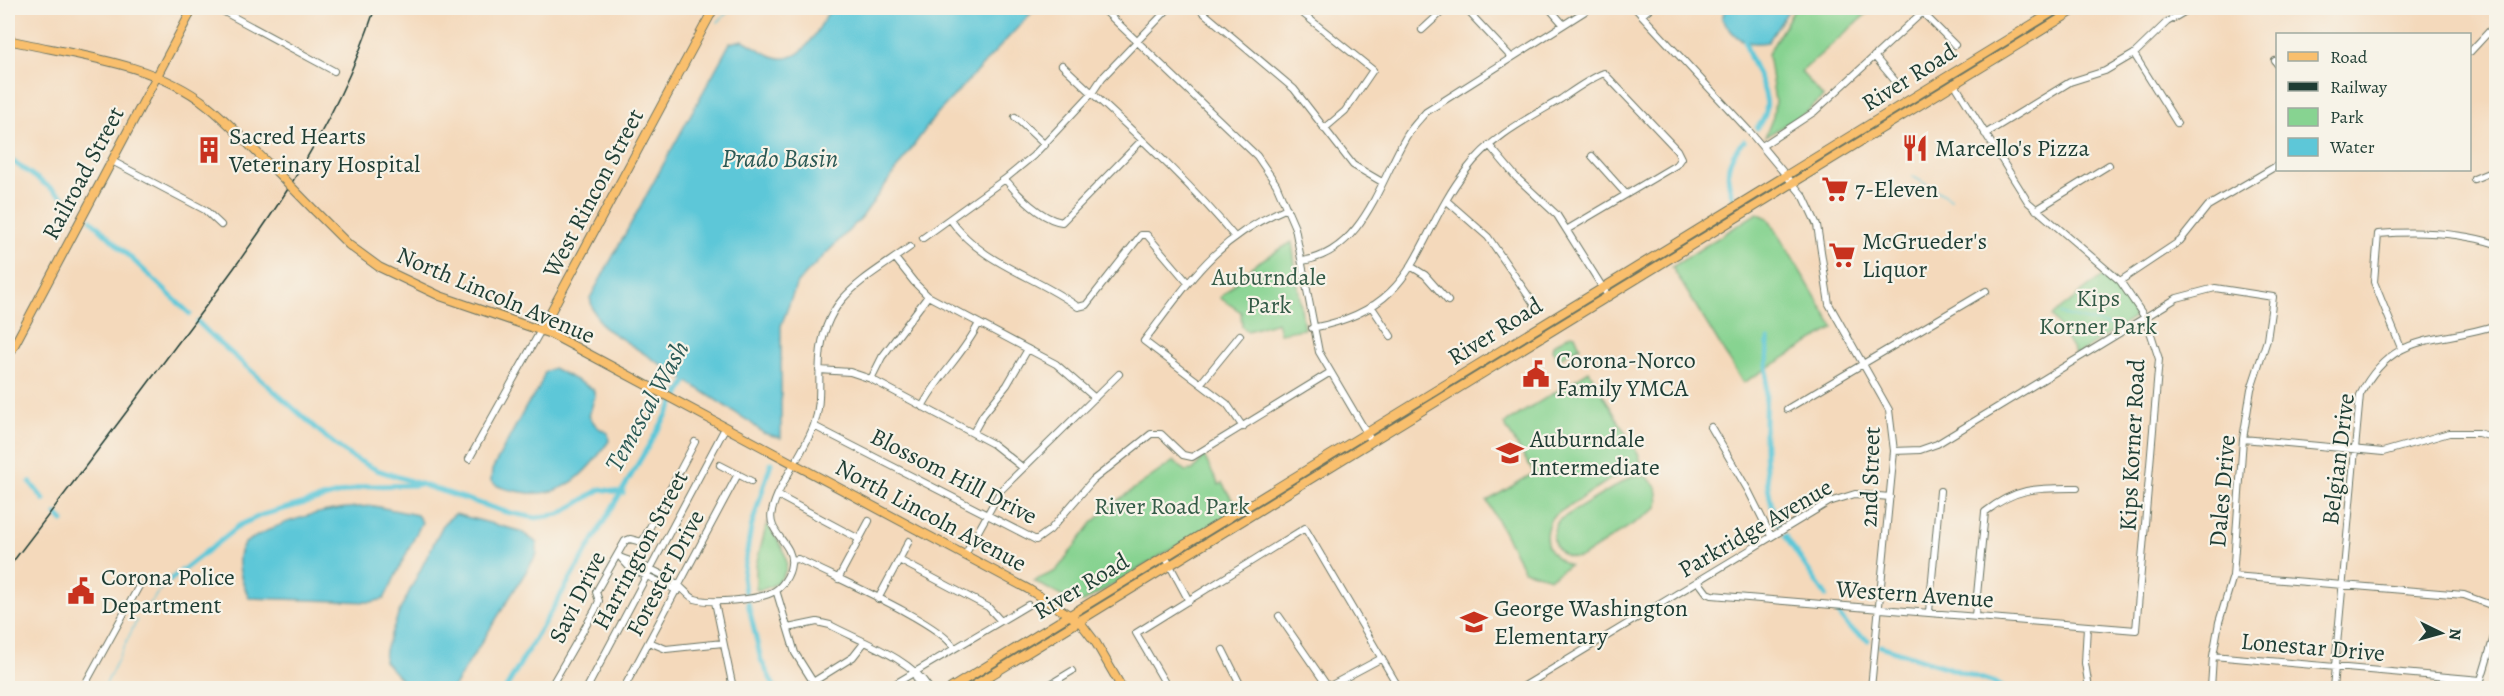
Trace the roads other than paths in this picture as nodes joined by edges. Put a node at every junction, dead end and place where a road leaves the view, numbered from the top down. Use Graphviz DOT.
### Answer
graph roads {
  1 [pos="180,8"];
  2 [pos="217,8"];
  3 [pos="714,8"];
  4 [pos="1102,8"];
  5 [pos="1169,8"];
  6 [pos="1198,8"];
  7 [pos="1296,8"];
  8 [pos="1446,8"];
  9 [pos="1465,8"];
  10 [pos="1549,8"];
  11 [pos="1590,8"];
  12 [pos="1635,8"];
  13 [pos="1650,8"];
  14 [pos="2059,8"];
  15 [pos="2078,8"];
  16 [pos="2191,8"];
  17 [pos="192,10"];
  18 [pos="1924,10"];
  19 [pos="1642,15"];
  20 [pos="1563,24"];
  21 [pos="2496,24"];
  22 [pos="1422,30"];
  23 [pos="8,40"];
  24 [pos="1137,40"];
  25 [pos="1955,45"];
  26 [pos="2471,50"];
  27 [pos="2134,54"];
  28 [pos="1510,56"];
  29 [pos="1874,56"];
  30 [pos="1062,65"];
  31 [pos="334,71"];
  32 [pos="156,77"];
  33 [pos="1896,82"];
  34 [pos="1954,83"];
  35 [pos="1092,93"];
  36 [pos="1015,117"];
  37 [pos="2176,123"];
  38 [pos="1324,129"];
  39 [pos="1985,134"];
  40 [pos="1142,140"];
  41 [pos="1044,145"];
  42 [pos="1489,145"];
  43 [pos="1762,146"];
  44 [pos="1592,156"];
  45 [pos="112,161"];
  46 [pos="2109,165"];
  47 [pos="2276,166"];
  48 [pos="2496,170"];
  49 [pos="1787,175"];
  50 [pos="2474,179"];
  51 [pos="1005,180"];
  52 [pos="1382,182"];
  53 [pos="1793,182"];
  54 [pos="1626,193"];
  55 [pos="1447,201"];
  56 [pos="1287,208"];
  57 [pos="2036,210"];
  58 [pos="950,219"];
  59 [pos="221,225"];
  60 [pos="1568,229"];
  61 [pos="1234,236"];
  62 [pos="923,238"];
  63 [pos="2496,244"];
  64 [pos="910,247"];
  65 [pos="896,258"];
  66 [pos="1303,261"];
  67 [pos="1412,267"];
  68 [pos="2120,281"];
  69 [pos="1188,283"];
  70 [pos="1603,288"];
  71 [pos="1986,291"];
  72 [pos="928,296"];
  73 [pos="1608,296"];
  74 [pos="1448,301"];
  75 [pos="1534,304"];
  76 [pos="1371,306"];
  77 [pos="2146,320"];
  78 [pos="979,323"];
  79 [pos="2496,325"];
  80 [pos="1312,328"];
  81 [pos="541,330"];
  82 [pos="1240,335"];
  83 [pos="1391,336"];
  84 [pos="2401,348"];
  85 [pos="1028,349"];
  86 [pos="8,354"];
  87 [pos="1864,364"];
  88 [pos="819,370"];
  89 [pos="1329,373"];
  90 [pos="1119,374"];
  91 [pos="871,379"];
  92 [pos="1201,383"];
  93 [pos="1095,398"];
  94 [pos="922,407"];
  95 [pos="1787,409"];
  96 [pos="814,426"];
  97 [pos="1244,427"];
  98 [pos="1712,427"];
  99 [pos="725,428"];
  100 [pos="973,433"];
  101 [pos="1367,434"];
  102 [pos="2496,438"];
  103 [pos="2243,439"];
  104 [pos="695,442"];
  105 [pos="1372,442"];
  106 [pos="2354,449"];
  107 [pos="1894,451"];
  108 [pos="469,459"];
  109 [pos="720,465"];
  110 [pos="795,465"];
  111 [pos="1022,467"];
  112 [pos="738,474"];
  113 [pos="751,481"];
  114 [pos="2077,488"];
  115 [pos="1940,491"];
  116 [pos="778,496"];
  117 [pos="1890,497"];
  118 [pos="986,515"];
  119 [pos="869,521"];
  120 [pos="1774,534"];
  121 [pos="860,539"];
  122 [pos="909,540"];
  123 [pos="965,555"];
  124 [pos="618,556"];
  125 [pos="1166,558"];
  126 [pos="792,560"];
  127 [pos="899,560"];
  128 [pos="1170,568"];
  129 [pos="649,573"];
  130 [pos="2233,576"];
  131 [pos="838,579"];
  132 [pos="1698,581"];
  133 [pos="2342,585"];
  134 [pos="139,586"];
  135 [pos="677,588"];
  136 [pos="776,590"];
  137 [pos="878,599"];
  138 [pos="1189,601"];
  139 [pos="715,602"];
  140 [pos="1028,605"];
  141 [pos="2496,607"];
  142 [pos="1878,608"];
  143 [pos="1929,612"];
  144 [pos="1072,615"];
  145 [pos="1279,616"];
  146 [pos="1975,616"];
  147 [pos="1000,620"];
  148 [pos="1080,622"];
  149 [pos="2087,626"];
  150 [pos="788,628"];
  151 [pos="2136,630"];
  152 [pos="2496,630"];
  153 [pos="648,642"];
  154 [pos="723,643"];
  155 [pos="864,643"];
  156 [pos="954,648"];
  157 [pos="1223,650"];
  158 [pos="2213,657"];
  159 [pos="1382,658"];
  160 [pos="2335,668"];
  161 [pos="1072,671"];
  162 [pos="914,673"];
  163 [pos="815,685"];
  164 [pos="83,688"];
  165 [pos="550,688"];
  166 [pos="587,688"];
  167 [pos="624,688"];
  168 [pos="728,688"];
  169 [pos="733,688"];
  170 [pos="888,688"];
  171 [pos="921,688"];
  172 [pos="929,688"];
  173 [pos="951,688"];
  174 [pos="970,688"];
  175 [pos="1047,688"];
  176 [pos="1122,688"];
  177 [pos="1168,688"];
  178 [pos="1242,688"];
  179 [pos="1327,688"];
  180 [pos="1399,688"];
  181 [pos="1521,688"];
  182 [pos="1871,688"];
  183 [pos="2089,688"];
  184 [pos="2211,688"];
  185 [pos="2333,688"];
  1 -- 17 [label="street"];
  2 -- 31 [label="street"];
  3 -- 81 [label="main road, West Rincon Street"];
  4 -- 24 [label="street"];
  5 -- 24 [label="street"];
  6 -- 38 [label="street"];
  7 -- 38 [label="street"];
  8 -- 22 [label="street"];
  9 -- 28 [label="street"];
  10 -- 20 [label="street"];
  11 -- 20 [label="street"];
  12 -- 19 [label="street, 2nd Street"];
  13 -- 19 [label="street"];
  14 -- 49 [label="main road, River Road"];
  15 -- 34 [label="main road, River Road"];
  16 -- 27 [label="street"];
  17 -- 32 [label="main road, Railroad Street"];
  18 -- 25 [label="street"];
  18 -- 29 [label="street"];
  19 -- 43 [label="street, 2nd Street"];
  20 -- 28 [label="street"];
  21 -- 26 [label="street"];
  23 -- 32 [label="main road, North Lincoln Avenue"];
  24 -- 35 [label="street"];
  24 -- 56 [label="street"];
  27 -- 37 [label="street"];
  27 -- 39 [label="street"];
  28 -- 52 [label="street"];
  29 -- 33 [label="street"];
  29 -- 43 [label="street"];
  30 -- 35 [label="street"];
  32 -- 45 [label="main road, Railroad Street"];
  32 -- 81 [label="main road, North Lincoln Avenue, bridge"];
  34 -- 39 [label="street, Kips Korner Road"];
  34 -- 53 [label="main road, River Road"];
  35 -- 40 [label="street"];
  35 -- 41 [label="street"];
  36 -- 41 [label="street"];
  38 -- 52 [label="street"];
  39 -- 57 [label="street, Kips Korner Road"];
  40 -- 51 [label="street"];
  40 -- 61 [label="street"];
  41 -- 51 [label="street"];
  42 -- 54 [label="street"];
  42 -- 55 [label="street"];
  42 -- 60 [label="street"];
  43 -- 49 [label="street, 2nd Street"];
  44 -- 54 [label="street"];
  45 -- 59 [label="street"];
  45 -- 86 [label="main road, Railroad Street"];
  46 -- 57 [label="street"];
  47 -- 68 [label="street"];
  48 -- 50 [label="street"];
  49 -- 53 [label="street, 2nd Street"];
  49 -- 70 [label="main road, River Road"];
  51 -- 58 [label="street"];
  52 -- 66 [label="street"];
  53 -- 73 [label="main road, River Road"];
  53 -- 87 [label="street, 2nd Street"];
  54 -- 60 [label="street"];
  55 -- 67 [label="street"];
  55 -- 75 [label="street"];
  56 -- 61 [label="street"];
  56 -- 66 [label="street"];
  57 -- 68 [label="street, Kips Korner Road"];
  58 -- 62 [label="street"];
  58 -- 69 [label="street"];
  60 -- 70 [label="street"];
  61 -- 69 [label="street"];
  63 -- 84 [label="street"];
  64 -- 65 [label="street"];
  65 -- 72 [label="street"];
  65 -- 88 [label="street"];
  66 -- 80 [label="street"];
  67 -- 74 [label="street"];
  67 -- 76 [label="street"];
  68 -- 77 [label="street, Kips Korner Road"];
  69 -- 92 [label="street"];
  70 -- 73 [label="street"];
  70 -- 101 [label="main road, River Road"];
  71 -- 87 [label="street"];
  72 -- 78 [label="street"];
  72 -- 91 [label="street"];
  73 -- 105 [label="main road, River Road"];
  76 -- 80 [label="street"];
  76 -- 83 [label="street"];
  77 -- 103 [label="street, Dales Drive"];
  77 -- 107 [label="street"];
  77 -- 151 [label="street, Kips Korner Road"];
  78 -- 85 [label="street"];
  78 -- 94 [label="street"];
  79 -- 84 [label="street, Belgian Drive"];
  80 -- 89 [label="street"];
  81 -- 99 [label="main road, North Lincoln Avenue"];
  81 -- 108 [label="street, West Rincon Street"];
  82 -- 92 [label="street"];
  84 -- 106 [label="street, Belgian Drive"];
  85 -- 93 [label="street"];
  85 -- 100 [label="street"];
  87 -- 95 [label="street"];
  87 -- 107 [label="street, 2nd Street"];
  88 -- 91 [label="street"];
  88 -- 96 [label="street"];
  89 -- 97 [label="street, Blossom Hill Drive"];
  89 -- 101 [label="street"];
  90 -- 93 [label="street"];
  91 -- 94 [label="street"];
  92 -- 97 [label="street"];
  93 -- 111 [label="street"];
  94 -- 100 [label="street"];
  96 -- 110 [label="street"];
  96 -- 118 [label="street, Blossom Hill Drive"];
  97 -- 118 [label="street, Blossom Hill Drive"];
  98 -- 120 [label="street"];
  99 -- 110 [label="main road, North Lincoln Avenue"];
  99 -- 129 [label="street, Harrington Street"];
  100 -- 111 [label="street"];
  101 -- 105 [label="street"];
  101 -- 125 [label="main road, River Road"];
  102 -- 106 [label="street"];
  103 -- 106 [label="street"];
  103 -- 130 [label="street, Dales Drive"];
  104 -- 124 [label="street, Savi Drive"];
  105 -- 128 [label="main road, River Road"];
  106 -- 133 [label="street, Belgian Drive"];
  107 -- 117 [label="street, 2nd Street"];
  109 -- 112 [label="street"];
  110 -- 116 [label="street"];
  110 -- 123 [label="main road, North Lincoln Avenue"];
  111 -- 118 [label="street"];
  112 -- 113 [label="street"];
  112 -- 135 [label="street, Forester Drive"];
  114 -- 146 [label="street"];
  115 -- 143 [label="street"];
  116 -- 121 [label="street"];
  116 -- 126 [label="street"];
  117 -- 120 [label="street, Parkridge Avenue"];
  117 -- 142 [label="street, 2nd Street"];
  118 -- 123 [label="street"];
  119 -- 121 [label="street"];
  120 -- 132 [label="street, Parkridge Avenue"];
  121 -- 131 [label="street"];
  122 -- 127 [label="street"];
  123 -- 144 [label="main road, North Lincoln Avenue"];
  124 -- 129 [label="street"];
  124 -- 165 [label="street, Savi Drive"];
  125 -- 128 [label="street"];
  125 -- 144 [label="main road, River Road"];
  126 -- 131 [label="street"];
  126 -- 136 [label="street"];
  127 -- 137 [label="street"];
  127 -- 147 [label="street"];
  128 -- 138 [label="street"];
  128 -- 148 [label="main road, River Road"];
  129 -- 135 [label="street"];
  129 -- 166 [label="street, Harrington Street"];
  130 -- 133 [label="street"];
  130 -- 158 [label="street, Dales Drive"];
  131 -- 137 [label="street"];
  132 -- 142 [label="street, Western Avenue"];
  132 -- 181 [label="street, Parkridge Avenue"];
  133 -- 141 [label="street"];
  133 -- 160 [label="street, Belgian Drive"];
  134 -- 164 [label="street"];
  135 -- 139 [label="street"];
  135 -- 153 [label="street, Forester Drive"];
  136 -- 139 [label="street"];
  136 -- 150 [label="street"];
  137 -- 156 [label="street"];
  138 -- 159 [label="street"];
  138 -- 177 [label="street"];
  139 -- 154 [label="street"];
  140 -- 147 [label="street"];
  142 -- 143 [label="street, Western Avenue"];
  142 -- 182 [label="street, 2nd Street"];
  143 -- 146 [label="street, Western Avenue"];
  144 -- 148 [label="main road, North Lincoln Avenue"];
  144 -- 173 [label="main road, River Road"];
  145 -- 179 [label="street"];
  146 -- 149 [label="street, Western Avenue"];
  147 -- 156 [label="street"];
  148 -- 174 [label="main road, River Road"];
  148 -- 176 [label="main road, North Lincoln Avenue"];
  149 -- 151 [label="street, Western Avenue"];
  149 -- 183 [label="street"];
  150 -- 155 [label="street"];
  150 -- 163 [label="street"];
  152 -- 160 [label="street, Lonestar Drive"];
  153 -- 154 [label="street"];
  153 -- 167 [label="street, Forester Drive"];
  154 -- 169 [label="street"];
  155 -- 162 [label="street"];
  155 -- 163 [label="street"];
  156 -- 162 [label="street"];
  157 -- 178 [label="street"];
  158 -- 160 [label="street, Lonestar Drive"];
  158 -- 184 [label="street, Dales Drive"];
  159 -- 179 [label="street"];
  159 -- 180 [label="street"];
  160 -- 185 [label="street, Belgian Drive"];
  161 -- 175 [label="street"];
  162 -- 170 [label="street"];
  162 -- 171 [label="street"];
  162 -- 172 [label="street"];
  168 -- 169 [label="street"];
}
